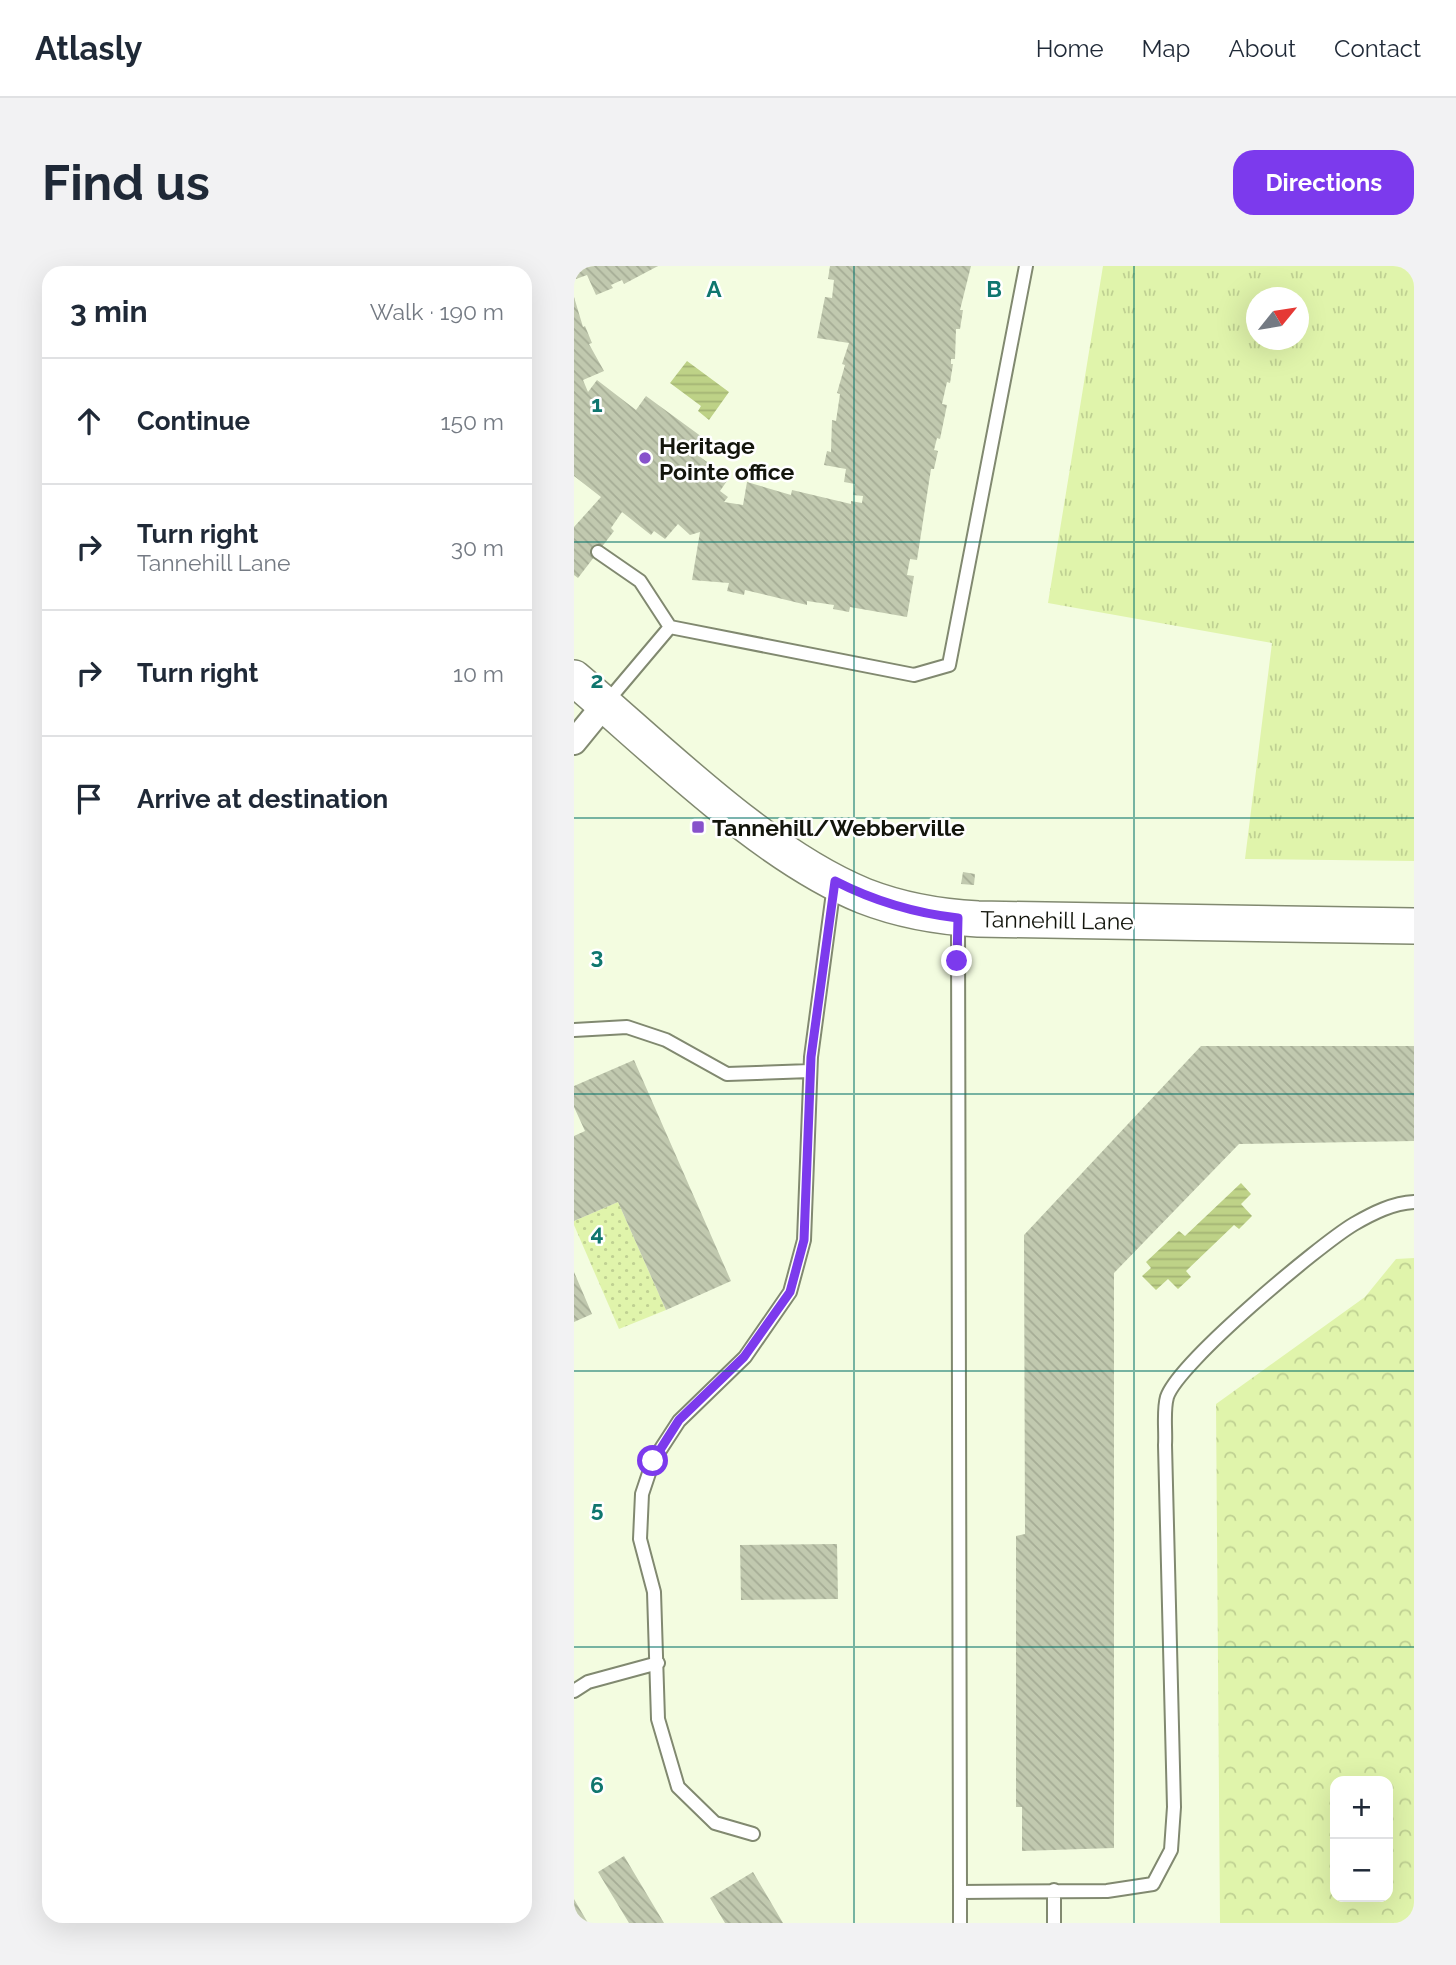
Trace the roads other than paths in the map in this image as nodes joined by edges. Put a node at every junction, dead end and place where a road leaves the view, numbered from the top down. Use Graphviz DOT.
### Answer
graph roads {
  1 [pos="1026,266"];
  2 [pos="598,552"];
  3 [pos="670,627"];
  4 [pos="574,678"];
  5 [pos="605,704"];
  6 [pos="574,742"];
  7 [pos="835,881"];
  8 [pos="958,918"];
  9 [pos="1414,926"];
  10 [pos="574,1030"];
  11 [pos="810,1071"];
  12 [pos="1414,1202"];
  13 [pos="658,1663"];
  14 [pos="574,1691"];
  15 [pos="753,1834"];
  16 [pos="1054,1891"];
  17 [pos="961,1892"];
  18 [pos="960,1923"];
  19 [pos="1054,1923"];
  1 -- 3 [label="lane"];
  2 -- 3 [label="lane"];
  3 -- 5 [label="lane"];
  4 -- 5 [label="street, Tannehill Lane"];
  5 -- 6 [label="street"];
  5 -- 7 [label="street, Tannehill Lane"];
  7 -- 8 [label="street, Tannehill Lane"];
  7 -- 11 [label="lane"];
  8 -- 9 [label="street, Tannehill Lane"];
  8 -- 17 [label="lane"];
  10 -- 11 [label="lane"];
  11 -- 13 [label="lane"];
  12 -- 16 [label="lane"];
  13 -- 14 [label="lane"];
  13 -- 15 [label="lane"];
  16 -- 17 [label="lane"];
  16 -- 19 [label="lane"];
  17 -- 18 [label="lane"];
}
